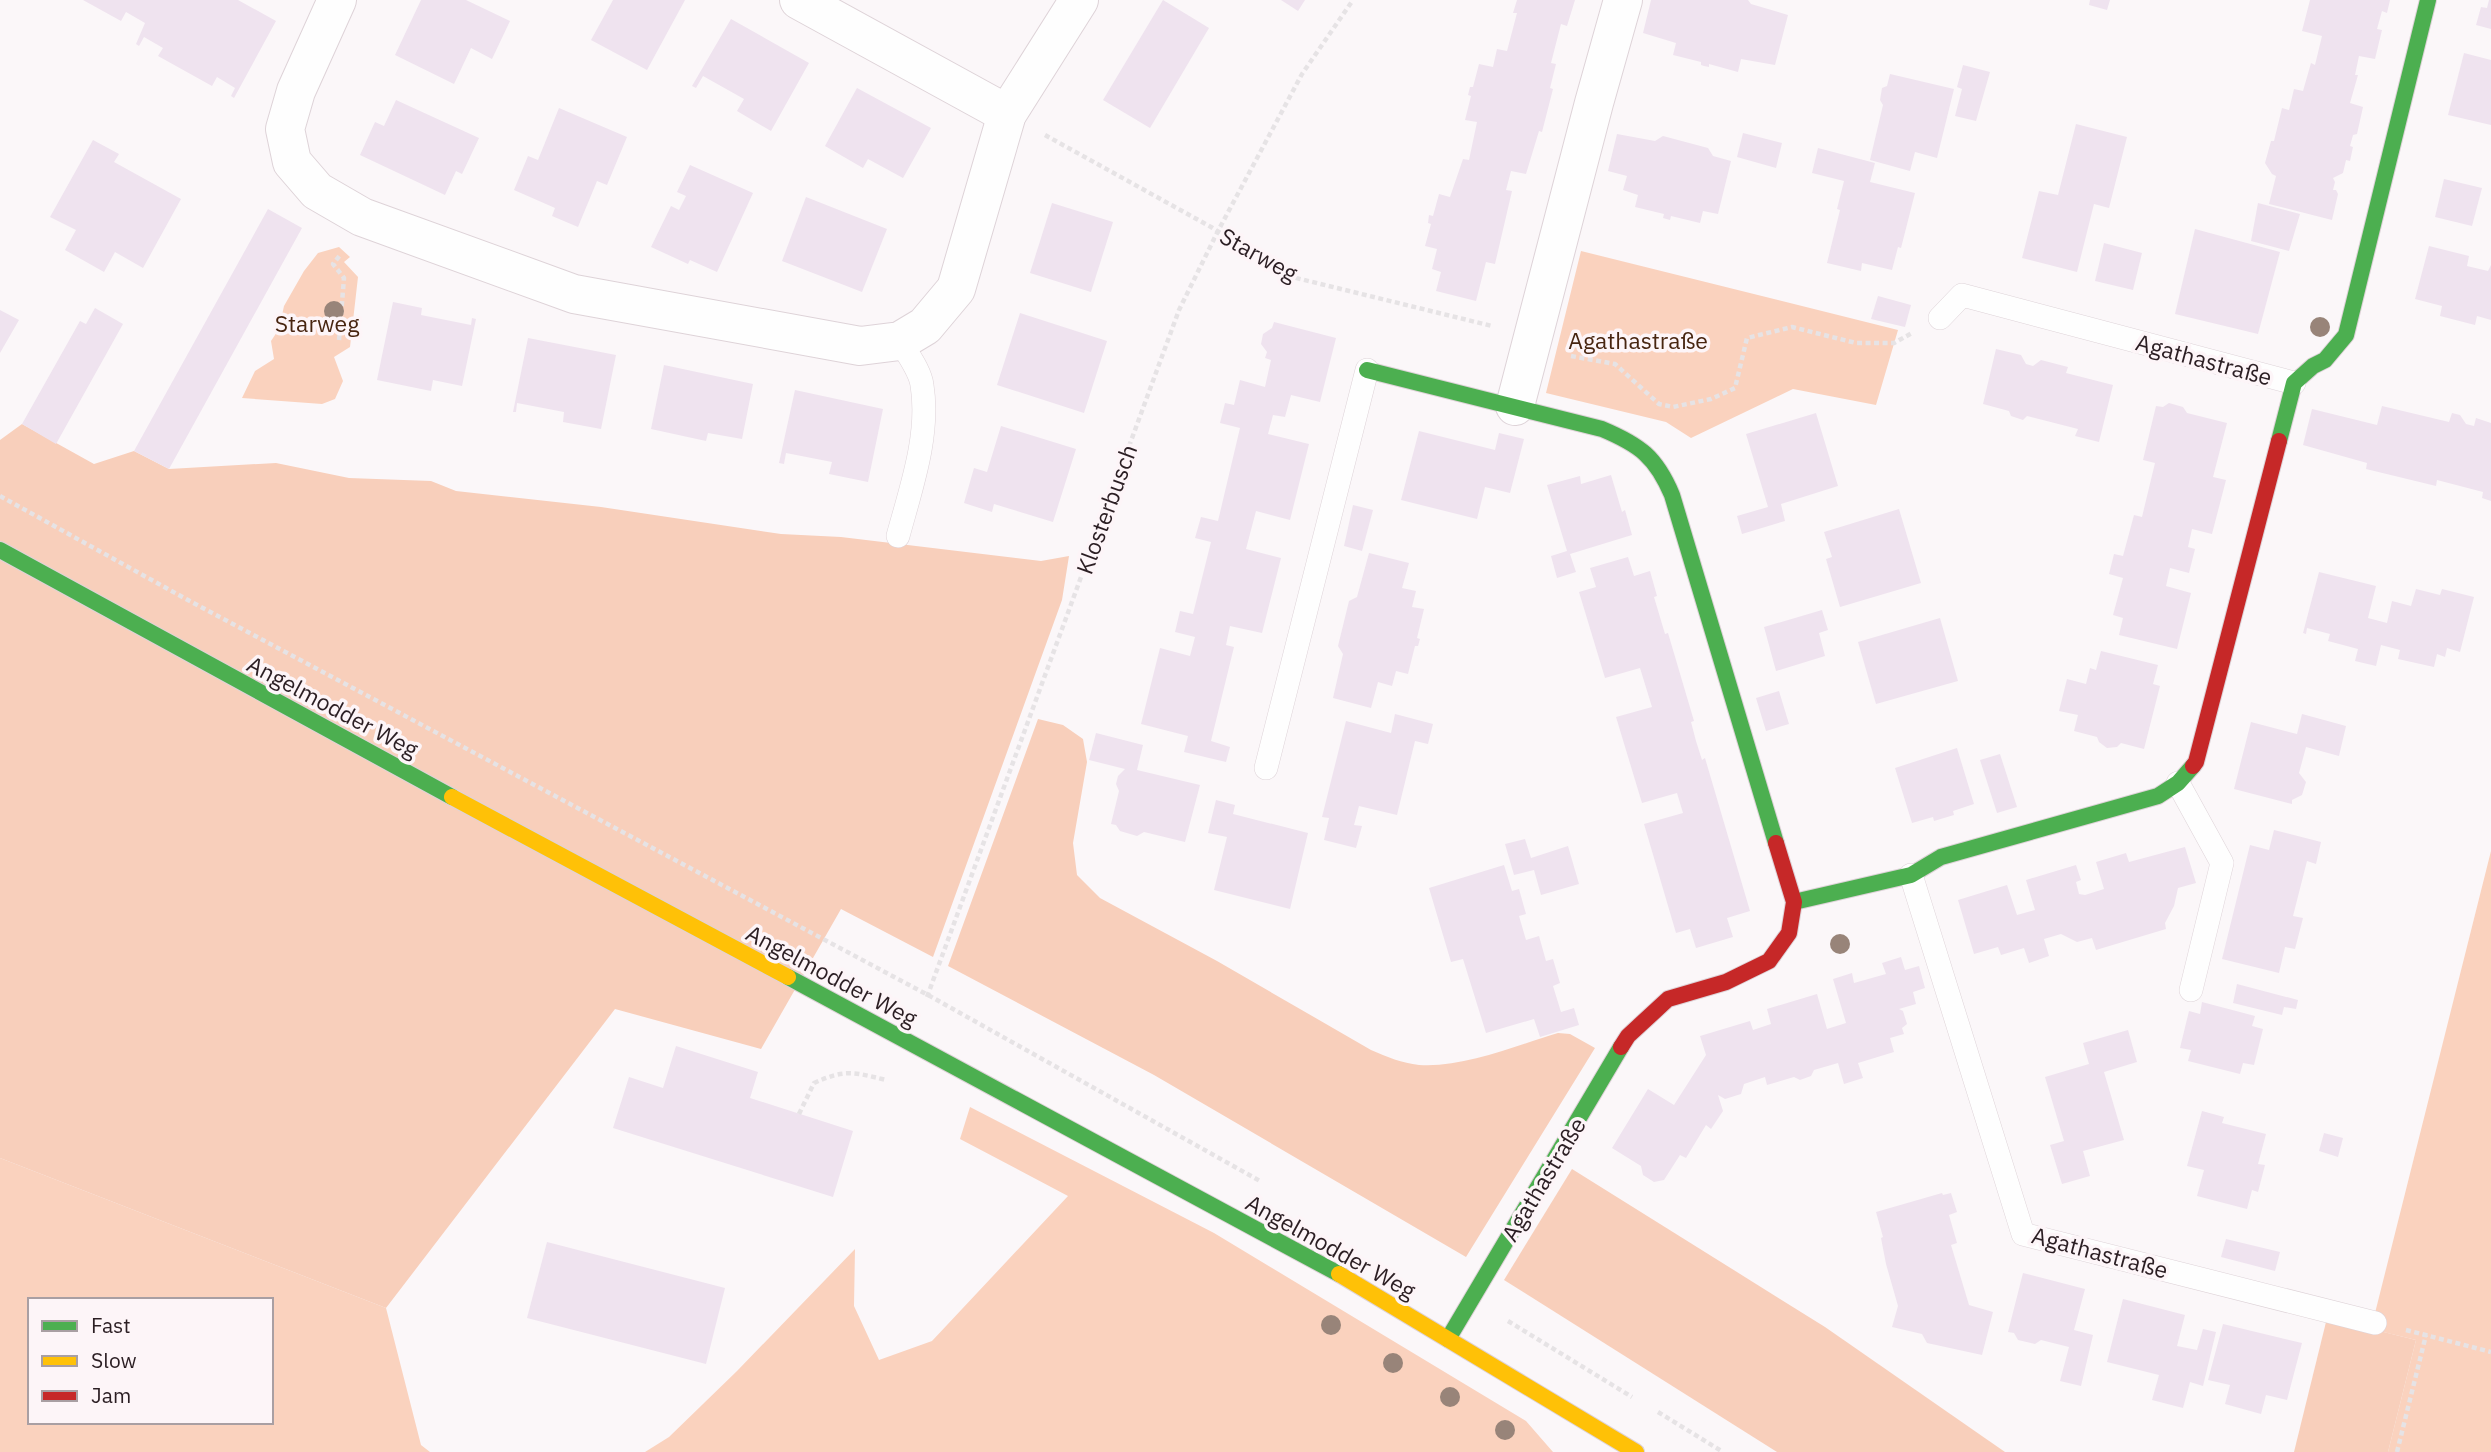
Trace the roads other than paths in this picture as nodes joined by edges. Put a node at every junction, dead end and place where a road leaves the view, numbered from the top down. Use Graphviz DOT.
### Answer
graph roads {
  1 [pos="337,0"];
  2 [pos="799,0"];
  3 [pos="1079,0"];
  4 [pos="1623,0"];
  5 [pos="2428,0"];
  6 [pos="1007,114"];
  7 [pos="1940,318"];
  8 [pos="900,341"];
  9 [pos="1367,370"];
  10 [pos="2294,383"];
  11 [pos="1515,406"];
  12 [pos="898,536"];
  13 [pos="0,550"];
  14 [pos="1266,768"];
  15 [pos="2178,783"];
  16 [pos="1911,875"];
  17 [pos="1794,902"];
  18 [pos="2191,990"];
  19 [pos="2375,1323"];
  20 [pos="1448,1339"];
  21 [pos="1636,1452"];
  1 -- 8 [label="street"];
  2 -- 6 [label="street"];
  3 -- 6 [label="street"];
  4 -- 11 [label="street"];
  5 -- 10 [label="street, Agathastraße"];
  6 -- 8 [label="street"];
  7 -- 10 [label="lane, Agathastraße"];
  8 -- 12 [label="lane"];
  9 -- 11 [label="street, Agathastraße"];
  9 -- 14 [label="lane, Agathastraße"];
  10 -- 15 [label="street, Agathastraße"];
  11 -- 17 [label="street, Agathastraße"];
  13 -- 20 [label="street, Angelmodder Weg"];
  15 -- 16 [label="street, Agathastraße"];
  15 -- 18 [label="lane"];
  16 -- 17 [label="street, Agathastraße"];
  16 -- 19 [label="lane, Agathastraße"];
  17 -- 20 [label="street, Agathastraße"];
  20 -- 21 [label="street, Angelmodder Weg"];
}
